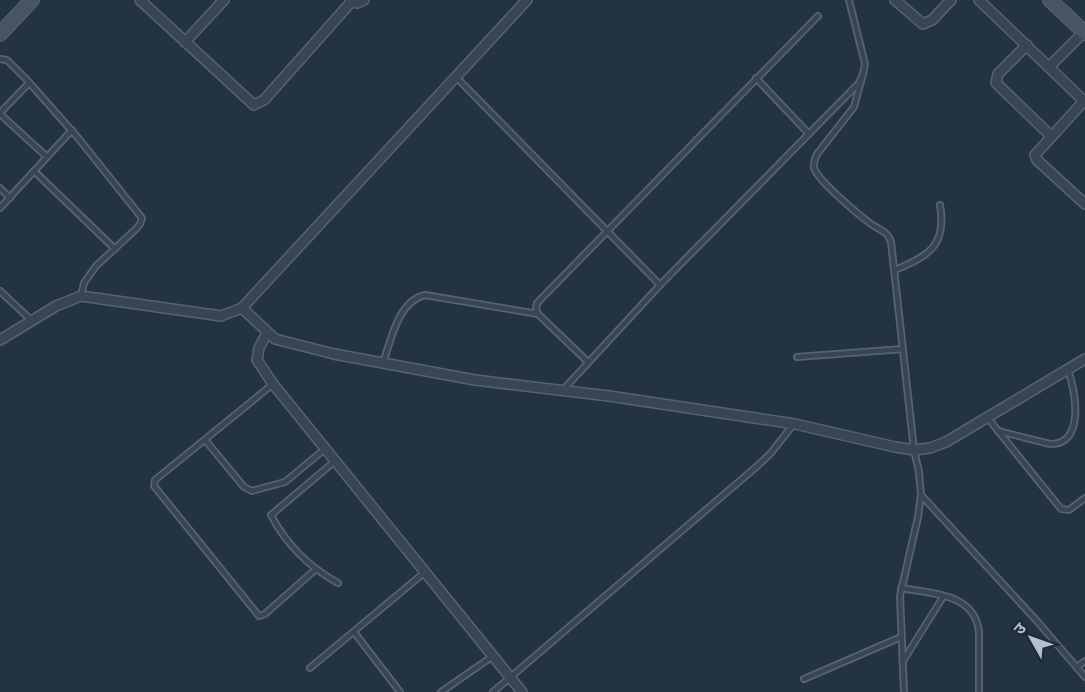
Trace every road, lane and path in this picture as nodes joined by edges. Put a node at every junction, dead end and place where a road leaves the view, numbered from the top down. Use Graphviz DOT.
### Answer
graph roads {
  1 [pos="32,0"];
  2 [pos="140,0"];
  3 [pos="224,0"];
  4 [pos="364,0"];
  5 [pos="527,0"];
  6 [pos="849,0"];
  7 [pos="895,0"];
  8 [pos="951,0"];
  9 [pos="979,0"];
  10 [pos="1050,0"];
  11 [pos="351,1"];
  12 [pos="818,16"];
  13 [pos="1084,33"];
  14 [pos="0,34"];
  15 [pos="185,42"];
  16 [pos="1027,45"];
  17 [pos="0,59"];
  18 [pos="1049,67"];
  19 [pos="863,74"];
  20 [pos="456,77"];
  21 [pos="756,78"];
  22 [pos="29,83"];
  23 [pos="1084,101"];
  24 [pos="0,113"];
  25 [pos="72,130"];
  26 [pos="809,134"];
  27 [pos="1051,136"];
  28 [pos="47,158"];
  29 [pos="34,171"];
  30 [pos="0,188"];
  31 [pos="10,198"];
  32 [pos="1085,204"];
  33 [pos="940,205"];
  34 [pos="0,208"];
  35 [pos="606,231"];
  36 [pos="115,249"];
  37 [pos="894,270"];
  38 [pos="660,285"];
  39 [pos="0,291"];
  40 [pos="81,296"];
  41 [pos="242,308"];
  42 [pos="538,314"];
  43 [pos="32,321"];
  44 [pos="267,333"];
  45 [pos="0,340"];
  46 [pos="903,349"];
  47 [pos="797,357"];
  48 [pos="1085,359"];
  49 [pos="588,362"];
  50 [pos="382,363"];
  51 [pos="1068,369"];
  52 [pos="273,384"];
  53 [pos="563,390"];
  54 [pos="987,417"];
  55 [pos="795,423"];
  56 [pos="998,431"];
  57 [pos="206,441"];
  58 [pos="326,448"];
  59 [pos="914,450"];
  60 [pos="336,460"];
  61 [pos="921,495"];
  62 [pos="1085,498"];
  63 [pos="316,569"];
  64 [pos="426,572"];
  65 [pos="338,583"];
  66 [pos="901,588"];
  67 [pos="944,597"];
  68 [pos="354,632"];
  69 [pos="901,637"];
  70 [pos="493,656"];
  71 [pos="903,661"];
  72 [pos="1085,661"];
  73 [pos="1077,667"];
  74 [pos="310,668"];
  75 [pos="510,677"];
  76 [pos="1085,677"];
  77 [pos="804,679"];
  78 [pos="400,692"];
  79 [pos="441,692"];
  80 [pos="493,692"];
  81 [pos="522,692"];
  82 [pos="904,692"];
  83 [pos="979,692"];
  1 -- 14 [label="street"];
  2 -- 15 [label="street"];
  3 -- 15 [label="street"];
  4 -- 11 [label="street"];
  5 -- 20 [label="street"];
  6 -- 19 [label="lane"];
  7 -- 8 [label="street"];
  9 -- 16 [label="street"];
  10 -- 13 [label="street"];
  11 -- 15 [label="street"];
  12 -- 21 [label="lane"];
  13 -- 18 [label="street"];
  16 -- 18 [label="street"];
  16 -- 27 [label="street"];
  17 -- 22 [label="lane"];
  18 -- 23 [label="street"];
  19 -- 26 [label="lane"];
  19 -- 37 [label="lane"];
  20 -- 35 [label="lane"];
  20 -- 41 [label="street"];
  21 -- 26 [label="lane"];
  21 -- 35 [label="lane"];
  22 -- 24 [label="lane"];
  22 -- 25 [label="lane"];
  23 -- 27 [label="street"];
  24 -- 28 [label="lane"];
  25 -- 28 [label="lane"];
  25 -- 36 [label="lane"];
  26 -- 38 [label="lane"];
  27 -- 32 [label="street"];
  28 -- 29 [label="lane"];
  29 -- 31 [label="lane"];
  29 -- 36 [label="lane"];
  30 -- 31 [label="lane"];
  31 -- 34 [label="lane"];
  33 -- 37 [label="lane"];
  35 -- 38 [label="lane"];
  35 -- 42 [label="lane"];
  36 -- 40 [label="lane"];
  37 -- 46 [label="lane"];
  38 -- 49 [label="lane"];
  39 -- 43 [label="lane"];
  40 -- 41 [label="street"];
  40 -- 43 [label="street"];
  41 -- 44 [label="street"];
  42 -- 49 [label="lane"];
  42 -- 50 [label="lane"];
  43 -- 45 [label="street"];
  44 -- 50 [label="street"];
  44 -- 52 [label="street"];
  46 -- 47 [label="lane"];
  46 -- 59 [label="lane"];
  48 -- 51 [label="street"];
  49 -- 53 [label="lane"];
  50 -- 53 [label="street"];
  51 -- 54 [label="street"];
  51 -- 56 [label="lane"];
  52 -- 57 [label="lane"];
  52 -- 58 [label="street"];
  53 -- 55 [label="street"];
  54 -- 56 [label="lane"];
  54 -- 59 [label="street"];
  55 -- 59 [label="street"];
  55 -- 75 [label="lane"];
  56 -- 62 [label="lane"];
  57 -- 58 [label="lane"];
  57 -- 63 [label="lane"];
  58 -- 60 [label="street"];
  59 -- 61 [label="lane"];
  60 -- 63 [label="lane"];
  60 -- 64 [label="street"];
  61 -- 66 [label="lane"];
  61 -- 73 [label="lane"];
  63 -- 65 [label="lane"];
  64 -- 68 [label="lane"];
  64 -- 70 [label="street"];
  66 -- 67 [label="lane"];
  66 -- 69 [label="lane"];
  67 -- 71 [label="lane"];
  67 -- 83 [label="lane"];
  68 -- 74 [label="lane"];
  68 -- 78 [label="lane"];
  69 -- 71 [label="lane"];
  69 -- 77 [label="lane"];
  70 -- 75 [label="street"];
  70 -- 79 [label="lane"];
  71 -- 82 [label="lane"];
  72 -- 73 [label="lane"];
  73 -- 76 [label="lane"];
  75 -- 80 [label="lane"];
  75 -- 81 [label="street"];
}
